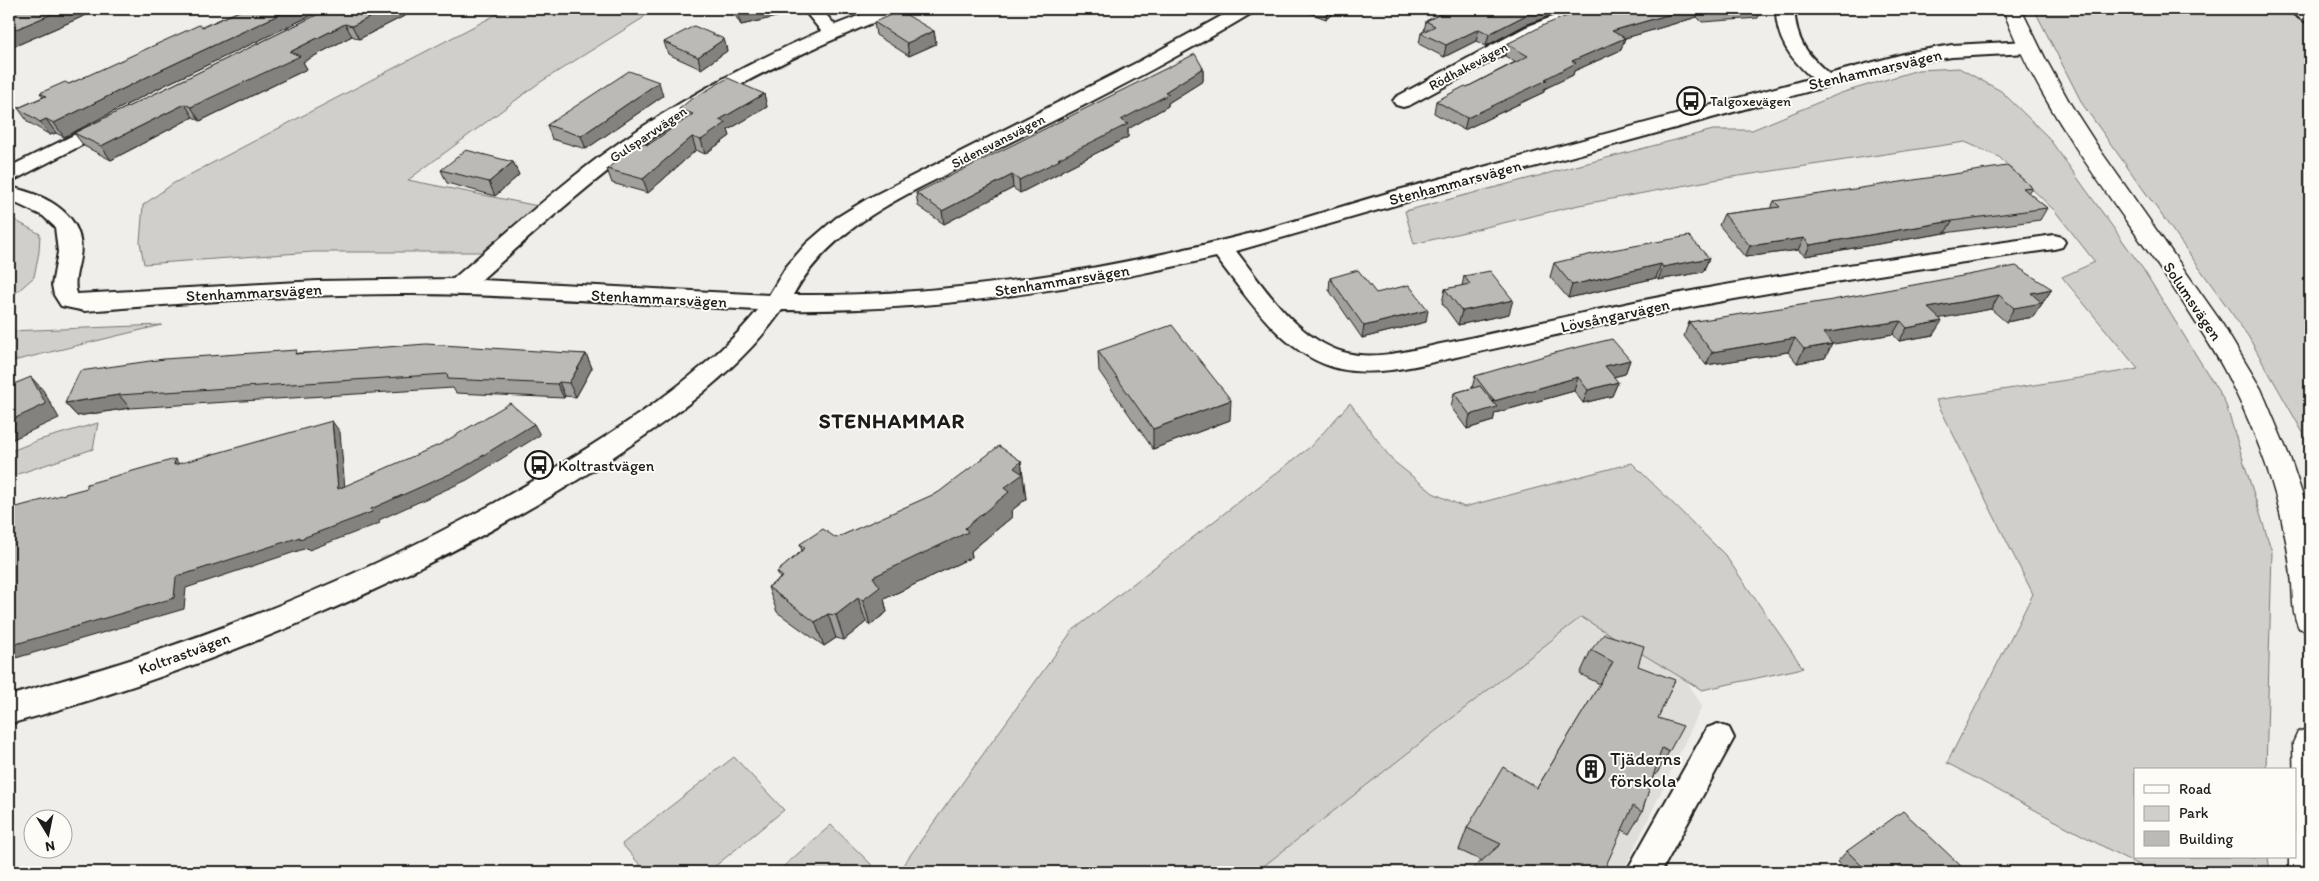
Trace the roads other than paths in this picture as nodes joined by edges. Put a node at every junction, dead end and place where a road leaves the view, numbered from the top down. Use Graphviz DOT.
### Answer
graph roads {
  1 [pos="812,9"];
  2 [pos="891,9"];
  3 [pos="1246,9"];
  4 [pos="1589,9"];
  5 [pos="1786,9"];
  6 [pos="2012,9"];
  7 [pos="2296,9"];
  8 [pos="2310,17"];
  9 [pos="831,32"];
  10 [pos="2028,47"];
  11 [pos="1825,80"];
  12 [pos="1403,101"];
  13 [pos="130,113"];
  14 [pos="9,175"];
  15 [pos="9,193"];
  16 [pos="2054,242"];
  17 [pos="1221,248"];
  18 [pos="459,287"];
  19 [pos="776,304"];
  20 [pos="2310,619"];
  21 [pos="9,710"];
  22 [pos="1718,738"];
  23 [pos="2310,742"];
  24 [pos="1643,872"];
  25 [pos="2307,872"];
  1 -- 9 [label="street"];
  2 -- 9 [label="street, Gulsparvvägen"];
  3 -- 19 [label="street, Sidensvansvägen"];
  4 -- 12 [label="street, Rödhakevägen"];
  5 -- 11 [label="street"];
  6 -- 10 [label="main road, Solumsvägen"];
  7 -- 8 [label="street"];
  9 -- 18 [label="street, Gulsparvvägen"];
  10 -- 11 [label="street, Stenhammarsvägen"];
  10 -- 20 [label="main road, Solumsvägen"];
  11 -- 17 [label="street, Stenhammarsvägen"];
  13 -- 14 [label="street"];
  15 -- 18 [label="street, Stenhammarsvägen"];
  16 -- 17 [label="street, Lövsångarvägen"];
  17 -- 19 [label="street, Stenhammarsvägen"];
  18 -- 19 [label="street, Stenhammarsvägen"];
  19 -- 21 [label="street, Koltrastvägen"];
  22 -- 24 [label="street"];
  23 -- 25 [label="main road"];
}
